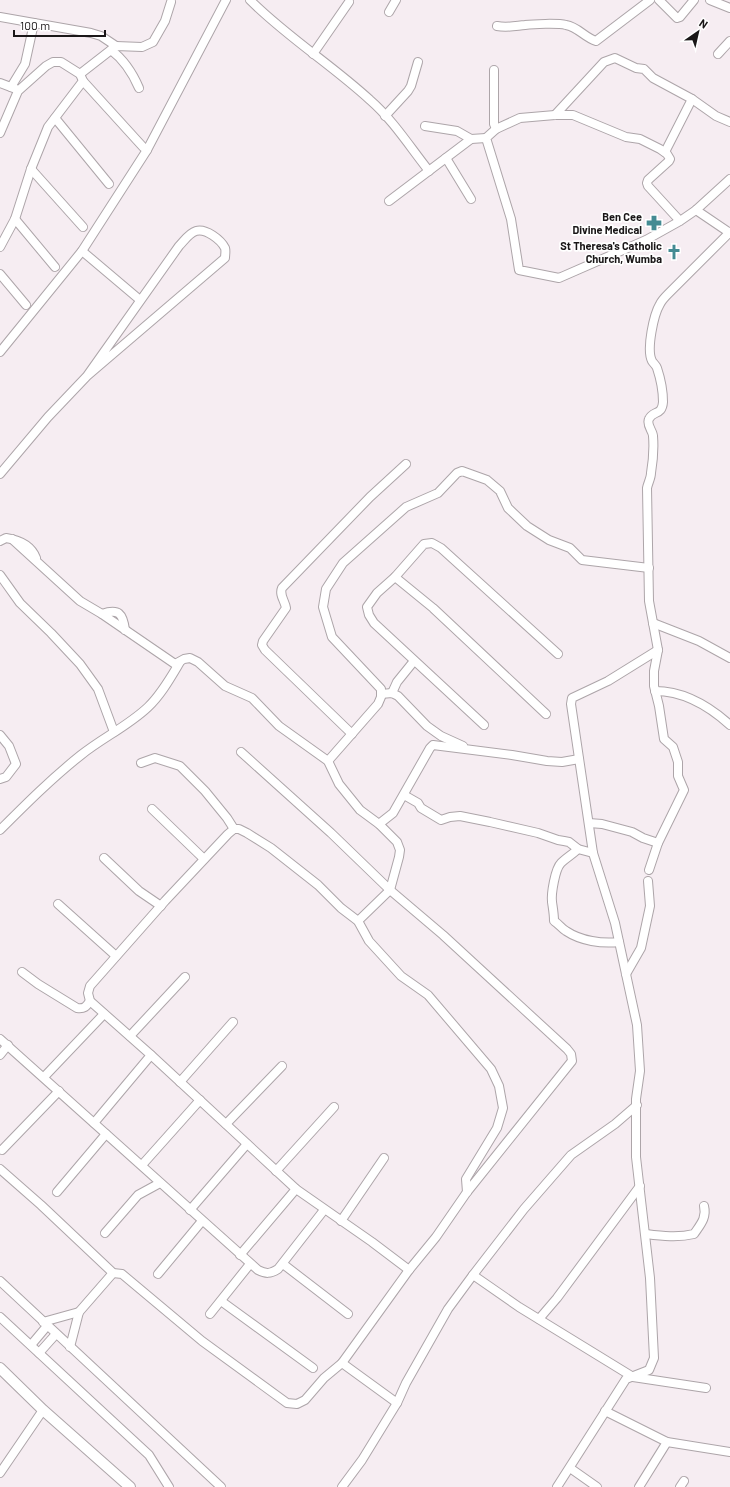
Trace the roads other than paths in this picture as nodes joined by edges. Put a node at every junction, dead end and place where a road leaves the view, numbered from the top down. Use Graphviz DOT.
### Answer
graph roads {
  1 [pos="226,0"];
  2 [pos="250,0"];
  3 [pos="396,0"];
  4 [pos="650,0"];
  5 [pos="660,0"];
  6 [pos="694,0"];
  7 [pos="710,0"];
  8 [pos="171,2"];
  9 [pos="350,2"];
  10 [pos="730,8"];
  11 [pos="388,12"];
  12 [pos="0,17"];
  13 [pos="34,23"];
  14 [pos="497,26"];
  15 [pos="730,40"];
  16 [pos="113,48"];
  17 [pos="312,54"];
  18 [pos="718,54"];
  19 [pos="418,62"];
  20 [pos="494,70"];
  21 [pos="81,78"];
  22 [pos="0,83"];
  23 [pos="139,88"];
  24 [pos="14,89"];
  25 [pos="692,99"];
  26 [pos="555,115"];
  27 [pos="385,116"];
  28 [pos="55,118"];
  29 [pos="730,122"];
  30 [pos="425,126"];
  31 [pos="496,129"];
  32 [pos="0,132"];
  33 [pos="486,138"];
  34 [pos="471,139"];
  35 [pos="147,150"];
  36 [pos="665,152"];
  37 [pos="446,158"];
  38 [pos="31,168"];
  39 [pos="428,171"];
  40 [pos="730,179"];
  41 [pos="108,184"];
  42 [pos="471,199"];
  43 [pos="389,201"];
  44 [pos="696,210"];
  45 [pos="15,219"];
  46 [pos="680,221"];
  47 [pos="84,227"];
  48 [pos="730,233"];
  49 [pos="0,247"];
  50 [pos="82,250"];
  51 [pos="55,268"];
  52 [pos="0,274"];
  53 [pos="140,300"];
  54 [pos="26,305"];
  55 [pos="0,352"];
  56 [pos="87,376"];
  57 [pos="406,464"];
  58 [pos="0,474"];
  59 [pos="0,541"];
  60 [pos="649,568"];
  61 [pos="0,575"];
  62 [pos="395,577"];
  63 [pos="653,623"];
  64 [pos="658,650"];
  65 [pos="558,654"];
  66 [pos="730,658"];
  67 [pos="414,661"];
  68 [pos="180,662"];
  69 [pos="655,691"];
  70 [pos="392,693"];
  71 [pos="381,694"];
  72 [pos="546,714"];
  73 [pos="484,725"];
  74 [pos="730,725"];
  75 [pos="114,732"];
  76 [pos="352,734"];
  77 [pos="0,735"];
  78 [pos="240,752"];
  79 [pos="478,752"];
  80 [pos="579,760"];
  81 [pos="328,761"];
  82 [pos="141,763"];
  83 [pos="0,779"];
  84 [pos="404,795"];
  85 [pos="152,809"];
  86 [pos="589,822"];
  87 [pos="379,824"];
  88 [pos="234,829"];
  89 [pos="0,830"];
  90 [pos="658,843"];
  91 [pos="578,849"];
  92 [pos="593,853"];
  93 [pos="104,858"];
  94 [pos="204,859"];
  95 [pos="649,870"];
  96 [pos="648,881"];
  97 [pos="390,890"];
  98 [pos="58,904"];
  99 [pos="161,906"];
  100 [pos="358,921"];
  101 [pos="619,942"];
  102 [pos="116,956"];
  103 [pos="22,972"];
  104 [pos="626,974"];
  105 [pos="185,977"];
  106 [pos="90,1001"];
  107 [pos="104,1014"];
  108 [pos="233,1022"];
  109 [pos="130,1036"];
  110 [pos="0,1039"];
  111 [pos="8,1046"];
  112 [pos="0,1055"];
  113 [pos="151,1055"];
  114 [pos="282,1066"];
  115 [pos="44,1077"];
  116 [pos="180,1082"];
  117 [pos="59,1091"];
  118 [pos="200,1100"];
  119 [pos="637,1105"];
  120 [pos="334,1106"];
  121 [pos="94,1123"];
  122 [pos="226,1124"];
  123 [pos="106,1134"];
  124 [pos="247,1144"];
  125 [pos="2,1150"];
  126 [pos="384,1158"];
  127 [pos="142,1165"];
  128 [pos="0,1169"];
  129 [pos="276,1171"];
  130 [pos="160,1183"];
  131 [pos="640,1186"];
  132 [pos="296,1189"];
  133 [pos="57,1192"];
  134 [pos="466,1192"];
  135 [pos="704,1206"];
  136 [pos="190,1210"];
  137 [pos="324,1210"];
  138 [pos="202,1221"];
  139 [pos="341,1221"];
  140 [pos="105,1233"];
  141 [pos="646,1234"];
  142 [pos="240,1255"];
  143 [pos="250,1264"];
  144 [pos="283,1264"];
  145 [pos="409,1270"];
  146 [pos="113,1273"];
  147 [pos="158,1274"];
  148 [pos="473,1276"];
  149 [pos="0,1281"];
  150 [pos="221,1301"];
  151 [pos="79,1312"];
  152 [pos="210,1314"];
  153 [pos="348,1314"];
  154 [pos="0,1317"];
  155 [pos="538,1319"];
  156 [pos="45,1324"];
  157 [pos="56,1334"];
  158 [pos="31,1345"];
  159 [pos="70,1347"];
  160 [pos="39,1353"];
  161 [pos="342,1364"];
  162 [pos="0,1368"];
  163 [pos="313,1368"];
  164 [pos="633,1377"];
  165 [pos="706,1388"];
  166 [pos="396,1403"];
  167 [pos="43,1410"];
  168 [pos="606,1411"];
  169 [pos="667,1442"];
  170 [pos="730,1452"];
  171 [pos="570,1468"];
  172 [pos="0,1473"];
  173 [pos="130,1487"];
  174 [pos="169,1487"];
  175 [pos="221,1487"];
  176 [pos="342,1487"];
  177 [pos="556,1487"];
  178 [pos="597,1487"];
  179 [pos="639,1487"];
  1 -- 35 [label="street"];
  2 -- 17 [label="street"];
  3 -- 11 [label="street"];
  4 -- 14 [label="street"];
  5 -- 6 [label="street"];
  7 -- 10 [label="street"];
  8 -- 16 [label="street"];
  9 -- 17 [label="street"];
  12 -- 13 [label="street"];
  13 -- 16 [label="street"];
  13 -- 24 [label="street"];
  15 -- 18 [label="street"];
  16 -- 21 [label="street"];
  16 -- 23 [label="street"];
  17 -- 27 [label="street"];
  19 -- 27 [label="street"];
  20 -- 31 [label="street"];
  21 -- 24 [label="street"];
  21 -- 28 [label="street"];
  21 -- 35 [label="street"];
  22 -- 24 [label="street"];
  24 -- 32 [label="street"];
  25 -- 26 [label="street"];
  25 -- 29 [label="street"];
  25 -- 36 [label="street"];
  26 -- 31 [label="street"];
  26 -- 36 [label="street"];
  27 -- 39 [label="street"];
  28 -- 38 [label="street"];
  28 -- 41 [label="street"];
  30 -- 34 [label="street"];
  31 -- 33 [label="street"];
  33 -- 34 [label="street"];
  33 -- 46 [label="street"];
  34 -- 37 [label="street"];
  35 -- 50 [label="street"];
  36 -- 46 [label="street"];
  37 -- 39 [label="street"];
  37 -- 42 [label="street"];
  38 -- 45 [label="street"];
  38 -- 47 [label="street"];
  39 -- 43 [label="street"];
  40 -- 44 [label="street"];
  44 -- 46 [label="street"];
  44 -- 48 [label="street"];
  45 -- 49 [label="street"];
  45 -- 51 [label="street"];
  48 -- 60 [label="street"];
  50 -- 53 [label="street"];
  50 -- 55 [label="street"];
  52 -- 54 [label="street"];
  53 -- 56 [label="street"];
  53 -- 56 [label="street"];
  56 -- 58 [label="street"];
  57 -- 76 [label="street"];
  59 -- 68 [label="street"];
  60 -- 63 [label="street"];
  60 -- 71 [label="street"];
  61 -- 75 [label="street"];
  62 -- 65 [label="street"];
  62 -- 67 [label="street"];
  62 -- 72 [label="street"];
  63 -- 64 [label="street"];
  63 -- 66 [label="street"];
  64 -- 69 [label="street"];
  64 -- 80 [label="street"];
  67 -- 70 [label="street"];
  67 -- 73 [label="street"];
  68 -- 75 [label="street"];
  68 -- 81 [label="street"];
  69 -- 74 [label="street"];
  69 -- 90 [label="street"];
  70 -- 71 [label="street"];
  70 -- 79 [label="street"];
  71 -- 76 [label="street"];
  75 -- 89 [label="street"];
  76 -- 81 [label="street"];
  77 -- 83 [label="street"];
  78 -- 97 [label="street"];
  79 -- 80 [label="street"];
  79 -- 84 [label="street"];
  80 -- 86 [label="street"];
  81 -- 87 [label="street"];
  82 -- 88 [label="street"];
  84 -- 87 [label="street"];
  84 -- 91 [label="street"];
  85 -- 94 [label="street"];
  86 -- 90 [label="street"];
  86 -- 92 [label="street"];
  87 -- 97 [label="street"];
  88 -- 94 [label="street"];
  88 -- 100 [label="street"];
  90 -- 95 [label="street"];
  91 -- 92 [label="street"];
  91 -- 101 [label="street"];
  92 -- 101 [label="street"];
  93 -- 99 [label="street"];
  94 -- 99 [label="street"];
  96 -- 104 [label="street"];
  97 -- 100 [label="street"];
  97 -- 134 [label="street"];
  98 -- 102 [label="street"];
  99 -- 102 [label="street"];
  100 -- 134 [label="street"];
  101 -- 104 [label="street"];
  102 -- 106 [label="street"];
  103 -- 106 [label="street"];
  104 -- 119 [label="street"];
  105 -- 109 [label="street"];
  106 -- 107 [label="street"];
  107 -- 109 [label="street"];
  107 -- 115 [label="street"];
  108 -- 116 [label="street"];
  109 -- 113 [label="street"];
  110 -- 111 [label="street"];
  111 -- 112 [label="street"];
  111 -- 115 [label="street"];
  113 -- 116 [label="street"];
  113 -- 121 [label="street"];
  114 -- 122 [label="street"];
  115 -- 117 [label="street"];
  116 -- 118 [label="street"];
  117 -- 121 [label="street"];
  117 -- 125 [label="street"];
  118 -- 122 [label="street"];
  118 -- 127 [label="street"];
  119 -- 131 [label="street"];
  119 -- 148 [label="street"];
  120 -- 129 [label="street"];
  121 -- 123 [label="street"];
  122 -- 124 [label="street"];
  123 -- 127 [label="street"];
  123 -- 133 [label="street"];
  124 -- 129 [label="street"];
  124 -- 136 [label="street"];
  126 -- 139 [label="street"];
  127 -- 130 [label="street"];
  128 -- 146 [label="street"];
  129 -- 132 [label="street"];
  130 -- 136 [label="street"];
  130 -- 140 [label="street"];
  131 -- 141 [label="street"];
  131 -- 155 [label="street"];
  132 -- 137 [label="street"];
  132 -- 142 [label="street"];
  134 -- 145 [label="street"];
  135 -- 141 [label="street"];
  136 -- 138 [label="street"];
  137 -- 139 [label="street"];
  137 -- 144 [label="street"];
  138 -- 142 [label="street"];
  138 -- 147 [label="street"];
  139 -- 145 [label="street"];
  141 -- 164 [label="street"];
  142 -- 143 [label="street"];
  143 -- 144 [label="street"];
  143 -- 150 [label="street"];
  144 -- 153 [label="street"];
  145 -- 161 [label="street"];
  146 -- 151 [label="street"];
  146 -- 161 [label="street"];
  148 -- 155 [label="street"];
  148 -- 166 [label="street"];
  149 -- 156 [label="street"];
  150 -- 152 [label="street"];
  150 -- 163 [label="street"];
  151 -- 156 [label="street"];
  151 -- 159 [label="street"];
  154 -- 158 [label="street"];
  155 -- 164 [label="street"];
  156 -- 157 [label="street"];
  156 -- 158 [label="street"];
  157 -- 159 [label="street"];
  157 -- 160 [label="street"];
  158 -- 160 [label="street"];
  159 -- 175 [label="street"];
  160 -- 174 [label="street"];
  161 -- 166 [label="street"];
  162 -- 167 [label="main road"];
  164 -- 165 [label="street"];
  164 -- 168 [label="street"];
  166 -- 176 [label="street"];
  167 -- 172 [label="street"];
  167 -- 173 [label="main road"];
  168 -- 169 [label="street"];
  168 -- 171 [label="street"];
  169 -- 170 [label="street"];
  169 -- 179 [label="street"];
  171 -- 177 [label="street"];
  171 -- 178 [label="street"];
}
